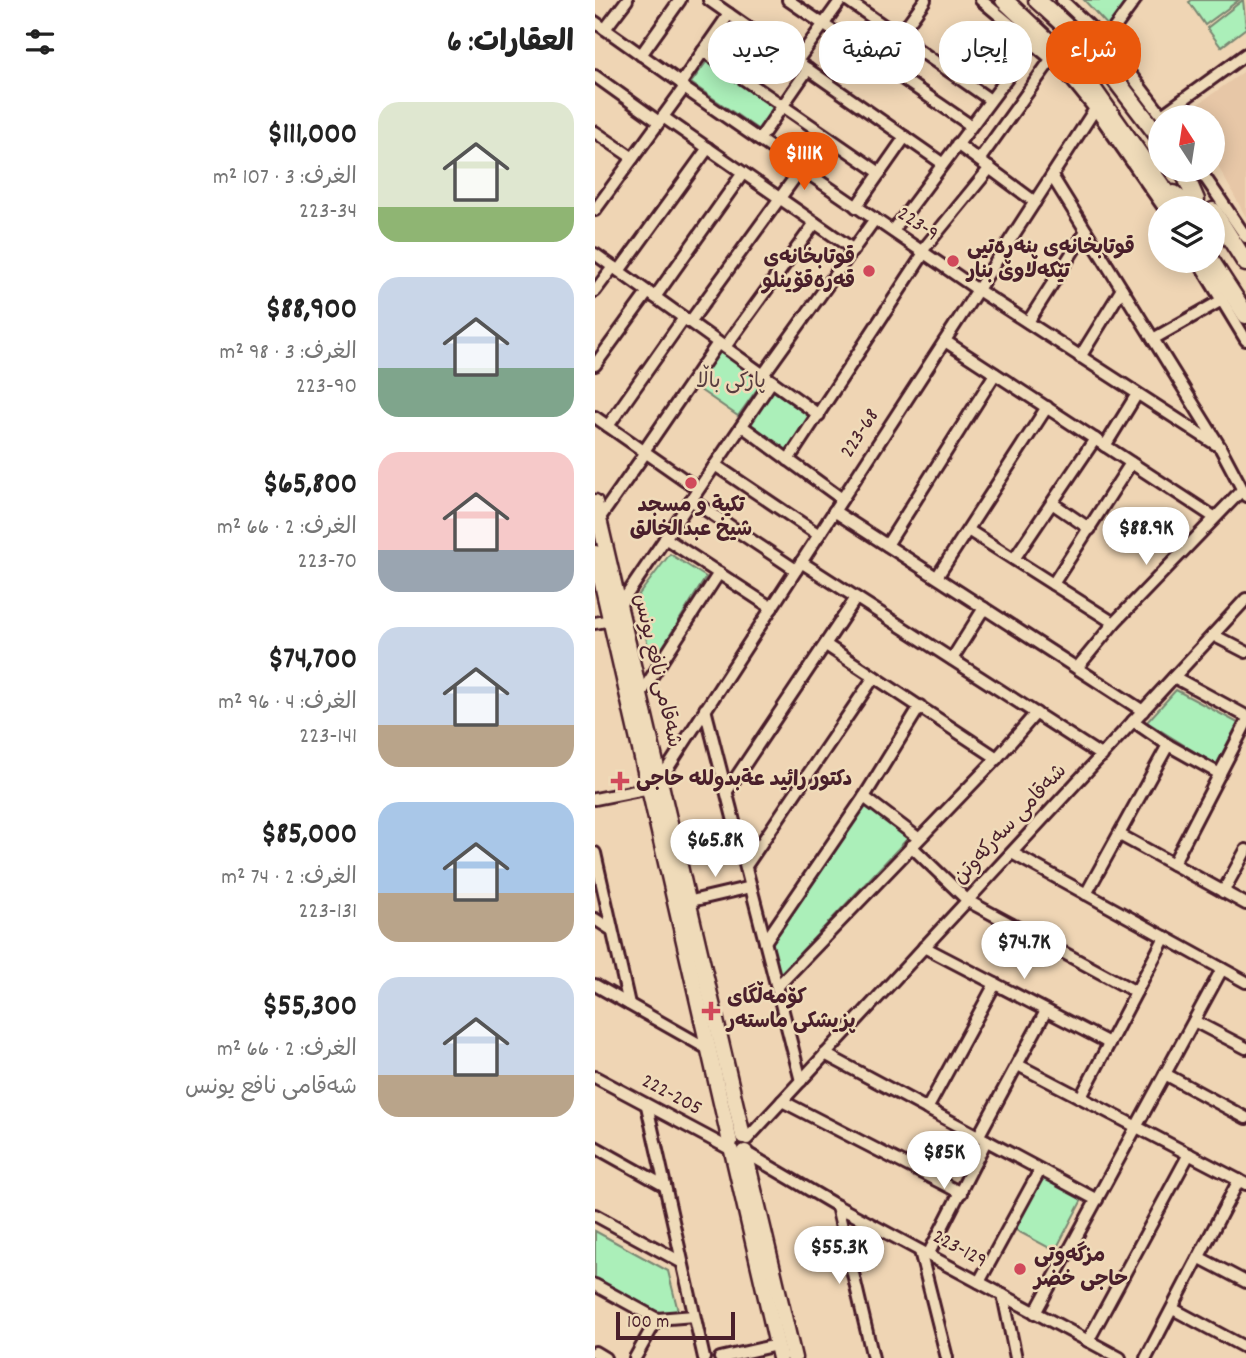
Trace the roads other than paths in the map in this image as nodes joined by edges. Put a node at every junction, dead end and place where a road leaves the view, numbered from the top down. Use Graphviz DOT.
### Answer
graph roads {
  1 [pos="627,0"];
  2 [pos="680,0"];
  3 [pos="709,0"];
  4 [pos="788,0"];
  5 [pos="841,0"];
  6 [pos="847,0"];
  7 [pos="925,0"];
  8 [pos="981,0"];
  9 [pos="992,0"];
  10 [pos="1004,0"];
  11 [pos="1037,0"];
  12 [pos="1062,0"];
  13 [pos="1135,0"];
  14 [pos="729,14"];
  15 [pos="739,21"];
  16 [pos="819,21"];
  17 [pos="825,21"];
  18 [pos="877,21"];
  19 [pos="910,21"];
  20 [pos="1017,21"];
  21 [pos="1018,21"];
  22 [pos="1019,21"];
  23 [pos="1069,21"];
  24 [pos="1080,21"];
  25 [pos="1112,21"];
  26 [pos="595,22"];
  27 [pos="605,29"];
  28 [pos="819,30"];
  29 [pos="1032,33"];
  30 [pos="1033,45"];
  31 [pos="805,50"];
  32 [pos="703,51"];
  33 [pos="925,54"];
  34 [pos="1246,54"];
  35 [pos="642,55"];
  36 [pos="1046,57"];
  37 [pos="805,67"];
  38 [pos="1046,67"];
  39 [pos="808,69"];
  40 [pos="595,76"];
  41 [pos="910,84"];
  42 [pos="1075,84"];
  43 [pos="1126,84"];
  44 [pos="1133,84"];
  45 [pos="682,86"];
  46 [pos="989,99"];
  47 [pos="784,105"];
  48 [pos="1153,105"];
  49 [pos="1178,105"];
  50 [pos="1095,109"];
  51 [pos="1148,119"];
  52 [pos="661,120"];
  53 [pos="970,125"];
  54 [pos="595,132"];
  55 [pos="905,137"];
  56 [pos="759,140"];
  57 [pos="957,144"];
  58 [pos="708,148"];
  59 [pos="633,158"];
  60 [pos="979,160"];
  61 [pos="942,163"];
  62 [pos="1148,165"];
  63 [pos="990,168"];
  64 [pos="801,169"];
  65 [pos="743,173"];
  66 [pos="880,173"];
  67 [pos="1052,176"];
  68 [pos="1163,182"];
  69 [pos="1189,182"];
  70 [pos="1208,182"];
  71 [pos="595,188"];
  72 [pos="606,195"];
  73 [pos="1156,196"];
  74 [pos="780,198"];
  75 [pos="1035,202"];
  76 [pos="856,207"];
  77 [pos="595,210"];
  78 [pos="875,219"];
  79 [pos="815,223"];
  80 [pos="893,231"];
  81 [pos="1086,231"];
  82 [pos="1225,231"];
  83 [pos="1246,237"];
  84 [pos="1225,238"];
  85 [pos="854,250"];
  86 [pos="923,252"];
  87 [pos="595,254"];
  88 [pos="1246,264"];
  89 [pos="616,269"];
  90 [pos="1205,273"];
  91 [pos="1219,273"];
  92 [pos="1122,289"];
  93 [pos="595,290"];
  94 [pos="978,290"];
  95 [pos="652,295"];
  96 [pos="1222,300"];
  97 [pos="1246,315"];
  98 [pos="687,320"];
  99 [pos="1028,323"];
  100 [pos="1153,339"];
  101 [pos="1246,340"];
  102 [pos="945,341"];
  103 [pos="722,345"];
  104 [pos="1080,357"];
  105 [pos="595,365"];
  106 [pos="995,374"];
  107 [pos="768,378"];
  108 [pos="1137,394"];
  109 [pos="1047,407"];
  110 [pos="819,415"];
  111 [pos="595,417"];
  112 [pos="608,426"];
  113 [pos="742,426"];
  114 [pos="1095,439"];
  115 [pos="1105,446"];
  116 [pos="1220,447"];
  117 [pos="645,452"];
  118 [pos="788,460"];
  119 [pos="1131,463"];
  120 [pos="715,465"];
  121 [pos="698,488"];
  122 [pos="1244,493"];
  123 [pos="842,499"];
  124 [pos="691,500"];
  125 [pos="595,502"];
  126 [pos="1052,503"];
  127 [pos="834,511"];
  128 [pos="1215,517"];
  129 [pos="599,519"];
  130 [pos="1090,529"];
  131 [pos="968,530"];
  132 [pos="819,535"];
  133 [pos="666,538"];
  134 [pos="887,545"];
  135 [pos="595,553"];
  136 [pos="1014,559"];
  137 [pos="799,566"];
  138 [pos="719,573"];
  139 [pos="937,577"];
  140 [pos="1053,584"];
  141 [pos="856,598"];
  142 [pos="1246,599"];
  143 [pos="620,605"];
  144 [pos="772,608"];
  145 [pos="984,608"];
  146 [pos="611,620"];
  147 [pos="1114,623"];
  148 [pos="595,624"];
  149 [pos="1213,635"];
  150 [pos="826,645"];
  151 [pos="1246,652"];
  152 [pos="952,659"];
  153 [pos="1077,668"];
  154 [pos="874,677"];
  155 [pos="1174,677"];
  156 [pos="640,695"];
  157 [pos="920,706"];
  158 [pos="705,709"];
  159 [pos="1143,711"];
  160 [pos="1036,713"];
  161 [pos="1246,716"];
  162 [pos="1133,721"];
  163 [pos="1246,723"];
  164 [pos="641,724"];
  165 [pos="1168,745"];
  166 [pos="1102,755"];
  167 [pos="997,758"];
  168 [pos="1220,774"];
  169 [pos="655,784"];
  170 [pos="727,791"];
  171 [pos="864,797"];
  172 [pos="595,800"];
  173 [pos="1120,835"];
  174 [pos="915,842"];
  175 [pos="1246,850"];
  176 [pos="595,853"];
  177 [pos="1012,853"];
  178 [pos="1173,864"];
  179 [pos="746,866"];
  180 [pos="751,887"];
  181 [pos="1223,892"];
  182 [pos="1086,894"];
  183 [pos="968,901"];
  184 [pos="687,902"];
  185 [pos="1246,904"];
  186 [pos="595,919"];
  187 [pos="613,930"];
  188 [pos="1165,937"];
  189 [pos="765,942"];
  190 [pos="924,947"];
  191 [pos="1222,969"];
  192 [pos="1245,979"];
  193 [pos="995,984"];
  194 [pos="595,985"];
  195 [pos="777,987"];
  196 [pos="1136,992"];
  197 [pos="629,1004"];
  198 [pos="1047,1011"];
  199 [pos="1194,1021"];
  200 [pos="1109,1043"];
  201 [pos="1246,1048"];
  202 [pos="708,1049"];
  203 [pos="825,1055"];
  204 [pos="1018,1065"];
  205 [pos="1165,1074"];
  206 [pos="595,1077"];
  207 [pos="801,1081"];
  208 [pos="1081,1097"];
  209 [pos="782,1101"];
  210 [pos="647,1106"];
  211 [pos="927,1109"];
  212 [pos="1246,1118"];
  213 [pos="1137,1126"];
  214 [pos="982,1139"];
  215 [pos="738,1145"];
  216 [pos="595,1147"];
  217 [pos="1189,1154"];
  218 [pos="1040,1170"];
  219 [pos="1242,1182"];
  220 [pos="665,1186"];
  221 [pos="961,1193"];
  222 [pos="1097,1200"];
  223 [pos="837,1206"];
  224 [pos="595,1215"];
  225 [pos="924,1253"];
  226 [pos="1200,1258"];
  227 [pos="681,1262"];
  228 [pos="979,1282"];
  229 [pos="1246,1282"];
  230 [pos="595,1285"];
  231 [pos="1003,1295"];
  232 [pos="1173,1308"];
  233 [pos="1035,1313"];
  234 [pos="694,1316"];
  235 [pos="657,1319"];
  236 [pos="1088,1341"];
  237 [pos="1246,1348"];
  238 [pos="595,1352"];
  239 [pos="778,1352"];
  240 [pos="605,1358"];
  241 [pos="635,1358"];
  242 [pos="704,1358"];
  243 [pos="720,1358"];
  244 [pos="794,1358"];
  245 [pos="873,1358"];
  246 [pos="947,1358"];
  247 [pos="1016,1358"];
  248 [pos="1120,1358"];
  249 [pos="1146,1358"];
  1 -- 27 [label="street"];
  2 -- 35 [label="street"];
  3 -- 14 [label="street"];
  4 -- 16 [label="street"];
  5 -- 17 [label="street"];
  6 -- 18 [label="street"];
  7 -- 19 [label="street"];
  8 -- 20 [label="street"];
  9 -- 21 [label="highway"];
  10 -- 22 [label="highway"];
  11 -- 23 [label="highway"];
  12 -- 24 [label="street"];
  13 -- 25 [label="street"];
  14 -- 15 [label="street"];
  14 -- 32 [label="street"];
  26 -- 27 [label="street, 223-9"];
  27 -- 35 [label="street, 223-9"];
  28 -- 31 [label="street"];
  29 -- 62 [label="highway"];
  30 -- 36 [label="street"];
  30 -- 46 [label="street"];
  32 -- 45 [label="street"];
  32 -- 47 [label="street"];
  33 -- 46 [label="street"];
  34 -- 49 [label="street"];
  35 -- 45 [label="street, 223-9"];
  37 -- 39 [label="street"];
  38 -- 60 [label="street"];
  39 -- 47 [label="street"];
  39 -- 55 [label="street"];
  40 -- 52 [label="street"];
  41 -- 53 [label="street"];
  42 -- 50 [label="street"];
  43 -- 51 [label="highway"];
  44 -- 48 [label="street"];
  45 -- 52 [label="street"];
  45 -- 56 [label="street, 223-9"];
  46 -- 53 [label="street"];
  47 -- 56 [label="street"];
  47 -- 66 [label="street"];
  50 -- 67 [label="street, 223-68"];
  50 -- 73 [label="street"];
  52 -- 58 [label="street"];
  52 -- 59 [label="street"];
  53 -- 57 [label="street"];
  54 -- 59 [label="street"];
  55 -- 61 [label="street"];
  55 -- 66 [label="street"];
  56 -- 64 [label="street, 223-9"];
  57 -- 60 [label="street"];
  57 -- 61 [label="street"];
  58 -- 65 [label="street"];
  58 -- 89 [label="street"];
  59 -- 72 [label="street"];
  60 -- 63 [label="street"];
  61 -- 80 [label="street"];
  63 -- 75 [label="street"];
  63 -- 86 [label="street"];
  64 -- 74 [label="street"];
  64 -- 76 [label="street, 223-9"];
  65 -- 74 [label="street"];
  65 -- 95 [label="street"];
  66 -- 76 [label="street"];
  67 -- 75 [label="street, 223-68"];
  67 -- 81 [label="street"];
  68 -- 69 [label="highway"];
  70 -- 83 [label="street"];
  71 -- 72 [label="street"];
  72 -- 77 [label="street"];
  74 -- 79 [label="street"];
  74 -- 98 [label="street"];
  75 -- 94 [label="street, 223-68"];
  76 -- 78 [label="street, 223-9"];
  78 -- 80 [label="street, 223-9"];
  78 -- 85 [label="street"];
  79 -- 85 [label="street"];
  79 -- 103 [label="street"];
  80 -- 86 [label="street, 223-9"];
  81 -- 92 [label="street"];
  81 -- 99 [label="street"];
  82 -- 88 [label="highway"];
  84 -- 88 [label="highway"];
  85 -- 107 [label="street"];
  86 -- 94 [label="street, 223-9"];
  86 -- 110 [label="street"];
  87 -- 89 [label="street"];
  89 -- 93 [label="street"];
  89 -- 95 [label="street"];
  90 -- 96 [label="street"];
  91 -- 97 [label="highway"];
  92 -- 100 [label="street"];
  92 -- 104 [label="street"];
  94 -- 99 [label="street, 223-9"];
  94 -- 102 [label="street, 223-68"];
  95 -- 98 [label="street"];
  95 -- 105 [label="street"];
  96 -- 100 [label="street"];
  96 -- 101 [label="street"];
  98 -- 103 [label="street"];
  98 -- 112 [label="street"];
  99 -- 104 [label="street, 223-9"];
  100 -- 116 [label="street"];
  102 -- 106 [label="street"];
  102 -- 123 [label="street, 223-68"];
  103 -- 107 [label="street"];
  103 -- 117 [label="street"];
  104 -- 108 [label="street, 223-9"];
  106 -- 109 [label="street"];
  106 -- 134 [label="street"];
  107 -- 110 [label="street"];
  107 -- 113 [label="street"];
  108 -- 115 [label="street"];
  108 -- 116 [label="street, 223-9"];
  109 -- 114 [label="street"];
  109 -- 131 [label="street"];
  110 -- 118 [label="street"];
  111 -- 112 [label="street"];
  112 -- 117 [label="street"];
  113 -- 118 [label="street"];
  113 -- 120 [label="street"];
  114 -- 115 [label="street"];
  114 -- 126 [label="street"];
  115 -- 119 [label="street"];
  116 -- 122 [label="street"];
  117 -- 121 [label="street"];
  117 -- 129 [label="street"];
  118 -- 123 [label="street"];
  119 -- 128 [label="street"];
  119 -- 130 [label="street"];
  120 -- 121 [label="street"];
  120 -- 132 [label="street"];
  121 -- 124 [label="street"];
  122 -- 128 [label="street"];
  123 -- 127 [label="street, 223-68"];
  124 -- 133 [label="street"];
  124 -- 137 [label="street"];
  125 -- 129 [label="main road, شەقامی نافع یونس"];
  126 -- 130 [label="street"];
  126 -- 136 [label="street"];
  127 -- 132 [label="street, 223-68"];
  127 -- 134 [label="street"];
  128 -- 147 [label="street"];
  129 -- 143 [label="main road, شەقامی نافع یونس"];
  130 -- 140 [label="street"];
  131 -- 136 [label="street"];
  131 -- 139 [label="street"];
  132 -- 137 [label="street, 223-68"];
  133 -- 138 [label="street"];
  133 -- 143 [label="street"];
  134 -- 139 [label="street"];
  135 -- 146 [label="main road, شەقامی نافع یونس"];
  136 -- 140 [label="street"];
  137 -- 141 [label="street"];
  137 -- 144 [label="street, 223-68"];
  138 -- 144 [label="street"];
  138 -- 156 [label="street"];
  139 -- 145 [label="street"];
  140 -- 147 [label="street"];
  141 -- 150 [label="street"];
  141 -- 152 [label="street"];
  142 -- 149 [label="street, شەقامی سەرکەوتن"];
  143 -- 156 [label="main road, شەقامی نافع یونس"];
  144 -- 158 [label="street, 223-68"];
  145 -- 152 [label="street"];
  145 -- 153 [label="street"];
  146 -- 148 [label="street"];
  146 -- 164 [label="main road, شەقامی نافع یونس"];
  147 -- 153 [label="street"];
  149 -- 151 [label="street"];
  149 -- 155 [label="street, شەقامی سەرکەوتن"];
  150 -- 154 [label="street"];
  150 -- 170 [label="street"];
  152 -- 160 [label="street"];
  153 -- 159 [label="street"];
  154 -- 157 [label="street"];
  154 -- 179 [label="street"];
  155 -- 159 [label="street, شەقامی سەرکەوتن"];
  155 -- 161 [label="street"];
  156 -- 164 [label="main road, شەقامی نافع یونس"];
  157 -- 167 [label="street"];
  157 -- 171 [label="street"];
  158 -- 169 [label="street, 223-68"];
  158 -- 170 [label="street"];
  159 -- 162 [label="street, شەقامی سەرکەوتن"];
  160 -- 166 [label="street"];
  160 -- 167 [label="street"];
  162 -- 165 [label="street"];
  162 -- 166 [label="street, شەقامی سەرکەوتن"];
  163 -- 168 [label="street"];
  164 -- 169 [label="main road, شەقامی نافع یونس"];
  165 -- 168 [label="street"];
  165 -- 173 [label="street"];
  166 -- 177 [label="street, شەقامی سەرکەوتن"];
  167 -- 174 [label="street"];
  168 -- 178 [label="street"];
  169 -- 172 [label="street"];
  169 -- 184 [label="main road, شەقامی نافع یونس"];
  169 -- 202 [label="main road, شەقامی نافع یونس"];
  170 -- 179 [label="street"];
  171 -- 174 [label="street"];
  171 -- 189 [label="street"];
  173 -- 178 [label="street"];
  173 -- 182 [label="street"];
  174 -- 183 [label="street"];
  174 -- 195 [label="street"];
  175 -- 181 [label="street"];
  176 -- 187 [label="street"];
  177 -- 182 [label="street"];
  177 -- 183 [label="street, شەقامی سەرکەوتن"];
  178 -- 181 [label="street"];
  179 -- 180 [label="street"];
  180 -- 184 [label="street"];
  180 -- 189 [label="street"];
  181 -- 185 [label="street"];
  182 -- 188 [label="street"];
  183 -- 190 [label="street, شەقامی سەرکەوتن"];
  183 -- 196 [label="street"];
  184 -- 215 [label="main road, شەقامی نافع یونس"];
  186 -- 187 [label="street"];
  187 -- 197 [label="street"];
  188 -- 191 [label="street"];
  188 -- 196 [label="street"];
  189 -- 195 [label="street"];
  190 -- 193 [label="street"];
  190 -- 203 [label="street, شەقامی سەرکەوتن"];
  191 -- 192 [label="street"];
  191 -- 199 [label="street"];
  193 -- 198 [label="street"];
  193 -- 211 [label="street"];
  194 -- 197 [label="street"];
  195 -- 207 [label="street"];
  196 -- 200 [label="street"];
  197 -- 202 [label="street"];
  198 -- 200 [label="street"];
  198 -- 204 [label="street"];
  199 -- 201 [label="street"];
  199 -- 205 [label="street"];
  200 -- 208 [label="street"];
  202 -- 215 [label="main road, شەقامی نافع یونس"];
  203 -- 207 [label="street, شەقامی سەرکەوتن"];
  203 -- 211 [label="street"];
  204 -- 208 [label="street"];
  204 -- 214 [label="street"];
  205 -- 212 [label="street"];
  205 -- 213 [label="street"];
  206 -- 210 [label="street, 222-205"];
  207 -- 209 [label="street, شەقامی سەرکەوتن"];
  208 -- 213 [label="street"];
  209 -- 215 [label="street, شەقامی سەرکەوتن"];
  209 -- 221 [label="street"];
  210 -- 215 [label="street, 222-205"];
  210 -- 220 [label="street"];
  211 -- 214 [label="street"];
  213 -- 217 [label="street"];
  213 -- 222 [label="street"];
  214 -- 218 [label="street"];
  214 -- 221 [label="street"];
  215 -- 223 [label="street, 223-129"];
  215 -- 239 [label="main road, شەقامی نافع یونس"];
  215 -- 244 [label="main road, شەقامی نافع یونس"];
  216 -- 220 [label="street"];
  217 -- 219 [label="street"];
  217 -- 236 [label="street"];
  218 -- 222 [label="street"];
  218 -- 228 [label="street"];
  219 -- 226 [label="street"];
  220 -- 227 [label="street"];
  221 -- 225 [label="street"];
  222 -- 233 [label="street"];
  223 -- 225 [label="street, 223-129"];
  223 -- 245 [label="street"];
  224 -- 227 [label="street"];
  225 -- 228 [label="street, 223-129"];
  225 -- 246 [label="street"];
  226 -- 229 [label="street"];
  226 -- 232 [label="street"];
  227 -- 234 [label="street"];
  228 -- 231 [label="street, 223-129"];
  230 -- 235 [label="street"];
  231 -- 233 [label="street, 223-129"];
  231 -- 247 [label="street"];
  232 -- 237 [label="street"];
  232 -- 249 [label="street"];
  233 -- 236 [label="street, 223-129"];
  234 -- 235 [label="street"];
  234 -- 242 [label="street"];
  235 -- 241 [label="street"];
  236 -- 248 [label="street, 223-129"];
  238 -- 240 [label="street"];
  239 -- 243 [label="street"];
}
